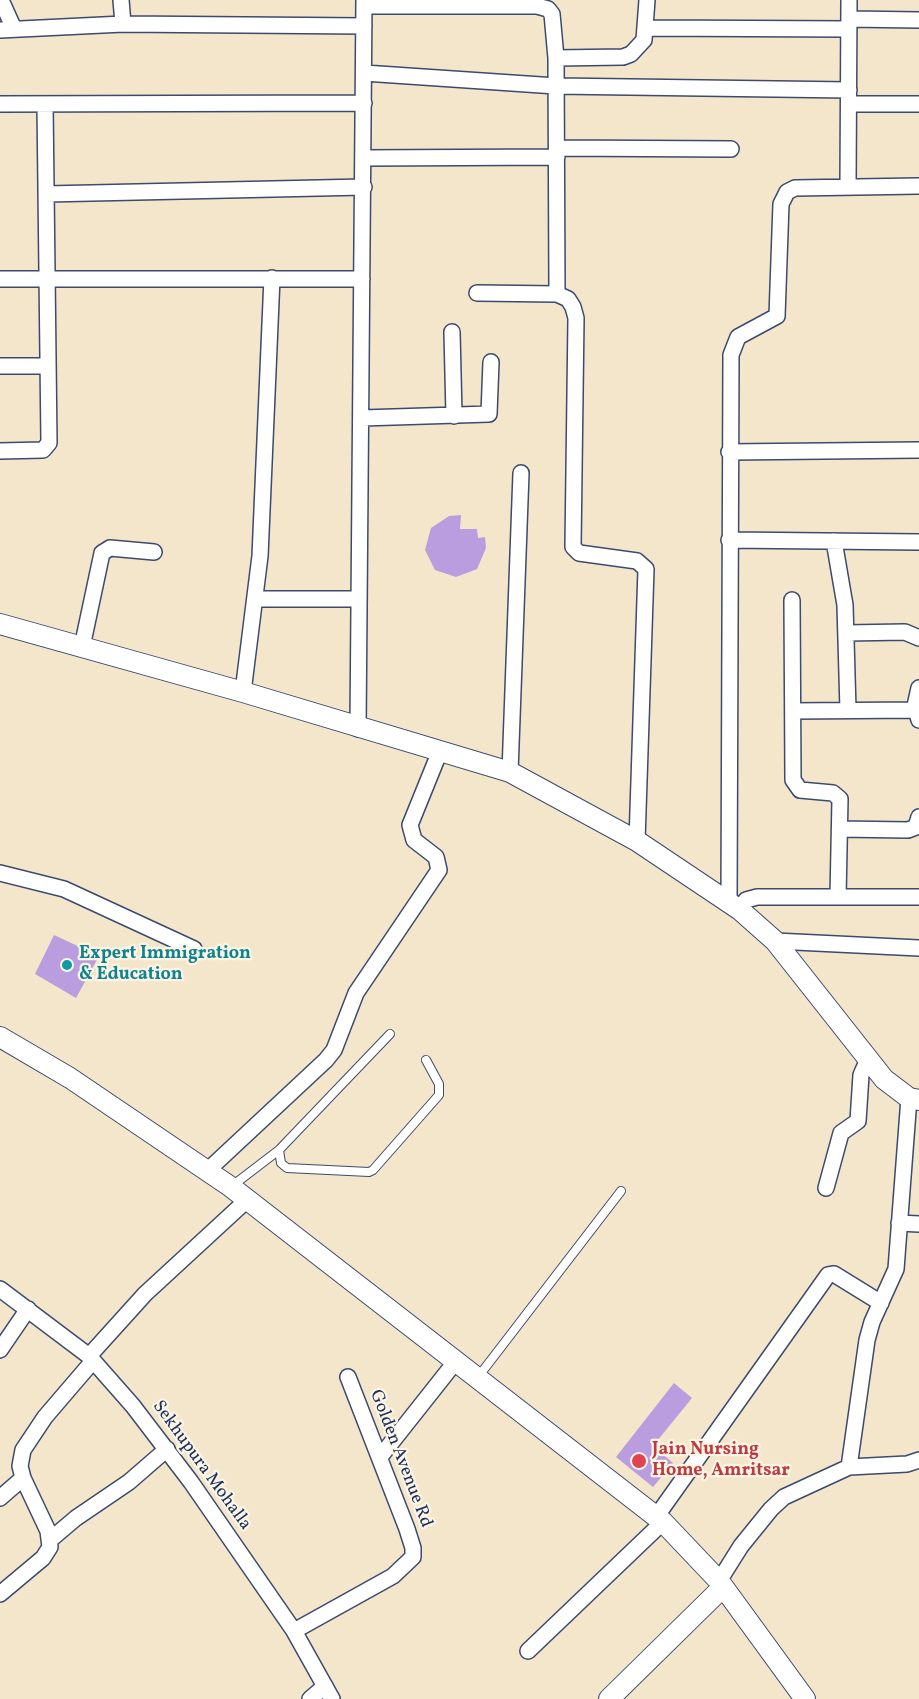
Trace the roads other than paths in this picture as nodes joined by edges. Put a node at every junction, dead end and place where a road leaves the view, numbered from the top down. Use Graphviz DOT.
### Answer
graph roads {
  1 [pos="1,0"];
  2 [pos="121,0"];
  3 [pos="647,0"];
  4 [pos="849,0"];
  5 [pos="364,3"];
  6 [pos="919,20"];
  7 [pos="123,24"];
  8 [pos="849,24"];
  9 [pos="364,26"];
  10 [pos="647,28"];
  11 [pos="7,29"];
  12 [pos="556,58"];
  13 [pos="364,73"];
  14 [pos="556,86"];
  15 [pos="849,97"];
  16 [pos="364,103"];
  17 [pos="0,104"];
  18 [pos="45,104"];
  19 [pos="919,104"];
  20 [pos="731,148"];
  21 [pos="557,153"];
  22 [pos="364,158"];
  23 [pos="848,186"];
  24 [pos="919,186"];
  25 [pos="364,187"];
  26 [pos="46,194"];
  27 [pos="272,278"];
  28 [pos="0,279"];
  29 [pos="47,279"];
  30 [pos="362,279"];
  31 [pos="477,293"];
  32 [pos="557,294"];
  33 [pos="452,332"];
  34 [pos="491,362"];
  35 [pos="0,366"];
  36 [pos="47,366"];
  37 [pos="454,416"];
  38 [pos="362,418"];
  39 [pos="919,450"];
  40 [pos="0,451"];
  41 [pos="729,452"];
  42 [pos="522,473"];
  43 [pos="729,540"];
  44 [pos="834,541"];
  45 [pos="919,542"];
  46 [pos="154,552"];
  47 [pos="256,599"];
  48 [pos="359,599"];
  49 [pos="792,600"];
  50 [pos="0,624"];
  51 [pos="846,633"];
  52 [pos="919,638"];
  53 [pos="82,647"];
  54 [pos="919,688"];
  55 [pos="243,692"];
  56 [pos="848,710"];
  57 [pos="793,711"];
  58 [pos="918,715"];
  59 [pos="358,729"];
  60 [pos="440,751"];
  61 [pos="510,772"];
  62 [pos="919,817"];
  63 [pos="840,829"];
  64 [pos="637,841"];
  65 [pos="0,873"];
  66 [pos="838,897"];
  67 [pos="919,897"];
  68 [pos="735,906"];
  69 [pos="775,941"];
  70 [pos="919,948"];
  71 [pos="194,949"];
  72 [pos="390,1034"];
  73 [pos="0,1037"];
  74 [pos="868,1059"];
  75 [pos="426,1060"];
  76 [pos="914,1099"];
  77 [pos="279,1150"];
  78 [pos="207,1171"];
  79 [pos="231,1187"];
  80 [pos="826,1188"];
  81 [pos="621,1191"];
  82 [pos="247,1200"];
  83 [pos="899,1223"];
  84 [pos="919,1224"];
  85 [pos="0,1289"];
  86 [pos="881,1303"];
  87 [pos="28,1310"];
  88 [pos="0,1350"];
  89 [pos="91,1358"];
  90 [pos="456,1361"];
  91 [pos="348,1377"];
  92 [pos="477,1378"];
  93 [pos="166,1449"];
  94 [pos="380,1457"];
  95 [pos="919,1460"];
  96 [pos="849,1467"];
  97 [pos="23,1478"];
  98 [pos="0,1498"];
  99 [pos="659,1519"];
  100 [pos="50,1540"];
  101 [pos="721,1584"];
  102 [pos="0,1594"];
  103 [pos="294,1631"];
  104 [pos="528,1651"];
  105 [pos="328,1692"];
  106 [pos="310,1699"];
  107 [pos="609,1699"];
  108 [pos="806,1699"];
  1 -- 11 [label="street"];
  2 -- 7 [label="street"];
  3 -- 10 [label="street"];
  4 -- 8 [label="street"];
  5 -- 9 [label="street"];
  5 -- 12 [label="street"];
  6 -- 8 [label="street"];
  7 -- 9 [label="street"];
  7 -- 11 [label="street"];
  8 -- 10 [label="street"];
  8 -- 15 [label="street"];
  9 -- 13 [label="street"];
  10 -- 12 [label="street"];
  12 -- 14 [label="street"];
  13 -- 14 [label="street"];
  13 -- 16 [label="street"];
  14 -- 15 [label="street"];
  14 -- 21 [label="street"];
  15 -- 19 [label="street"];
  15 -- 23 [label="street"];
  16 -- 18 [label="street"];
  16 -- 22 [label="street"];
  17 -- 18 [label="street"];
  18 -- 26 [label="street"];
  20 -- 21 [label="street"];
  21 -- 22 [label="street"];
  21 -- 32 [label="street"];
  22 -- 25 [label="street"];
  23 -- 24 [label="street"];
  23 -- 41 [label="street"];
  25 -- 26 [label="street"];
  25 -- 30 [label="street"];
  26 -- 29 [label="street"];
  27 -- 29 [label="street"];
  27 -- 30 [label="street"];
  27 -- 47 [label="street"];
  28 -- 29 [label="street"];
  29 -- 36 [label="street"];
  30 -- 38 [label="street"];
  31 -- 32 [label="street"];
  32 -- 64 [label="street"];
  33 -- 37 [label="street"];
  34 -- 37 [label="street"];
  35 -- 36 [label="street"];
  36 -- 40 [label="street"];
  37 -- 38 [label="street"];
  38 -- 48 [label="street"];
  39 -- 41 [label="street"];
  41 -- 43 [label="street"];
  42 -- 61 [label="street"];
  43 -- 44 [label="street"];
  43 -- 68 [label="street"];
  44 -- 45 [label="street"];
  44 -- 51 [label="street"];
  46 -- 53 [label="street"];
  47 -- 48 [label="street"];
  47 -- 55 [label="street"];
  48 -- 59 [label="street"];
  49 -- 57 [label="street"];
  50 -- 53 [label="street"];
  51 -- 52 [label="street"];
  51 -- 56 [label="street"];
  53 -- 55 [label="street"];
  54 -- 58 [label="street"];
  55 -- 59 [label="street"];
  56 -- 57 [label="street"];
  56 -- 58 [label="street"];
  57 -- 63 [label="street"];
  59 -- 60 [label="street"];
  60 -- 61 [label="street"];
  60 -- 78 [label="street"];
  61 -- 64 [label="street"];
  62 -- 63 [label="street"];
  63 -- 66 [label="street"];
  64 -- 68 [label="street"];
  65 -- 71 [label="street"];
  66 -- 67 [label="street"];
  66 -- 68 [label="street"];
  68 -- 69 [label="street"];
  69 -- 70 [label="street"];
  69 -- 74 [label="street"];
  72 -- 77 [label="lane"];
  73 -- 78 [label="street"];
  74 -- 76 [label="street"];
  74 -- 80 [label="street"];
  75 -- 77 [label="lane"];
  76 -- 83 [label="street"];
  77 -- 79 [label="lane"];
  78 -- 79 [label="street"];
  79 -- 82 [label="street"];
  81 -- 92 [label="lane"];
  82 -- 89 [label="street"];
  82 -- 90 [label="street"];
  83 -- 84 [label="street"];
  83 -- 86 [label="street"];
  85 -- 87 [label="street, Sekhupura Mohalla"];
  86 -- 96 [label="street"];
  86 -- 99 [label="street"];
  87 -- 88 [label="street"];
  87 -- 89 [label="street, Sekhupura Mohalla"];
  89 -- 93 [label="street, Sekhupura Mohalla"];
  89 -- 97 [label="street"];
  90 -- 92 [label="street"];
  90 -- 94 [label="street"];
  91 -- 94 [label="street, Golden Avenue Rd"];
  92 -- 99 [label="street"];
  93 -- 100 [label="street"];
  93 -- 103 [label="street, Sekhupura Mohalla"];
  94 -- 103 [label="street, Golden Avenue Rd"];
  95 -- 96 [label="street"];
  96 -- 101 [label="street"];
  97 -- 98 [label="street"];
  97 -- 100 [label="street"];
  99 -- 101 [label="street"];
  99 -- 104 [label="street"];
  100 -- 102 [label="street"];
  101 -- 107 [label="street"];
  101 -- 108 [label="street"];
  103 -- 105 [label="street, Sekhupura Mohalla"];
  105 -- 106 [label="street"];
}
